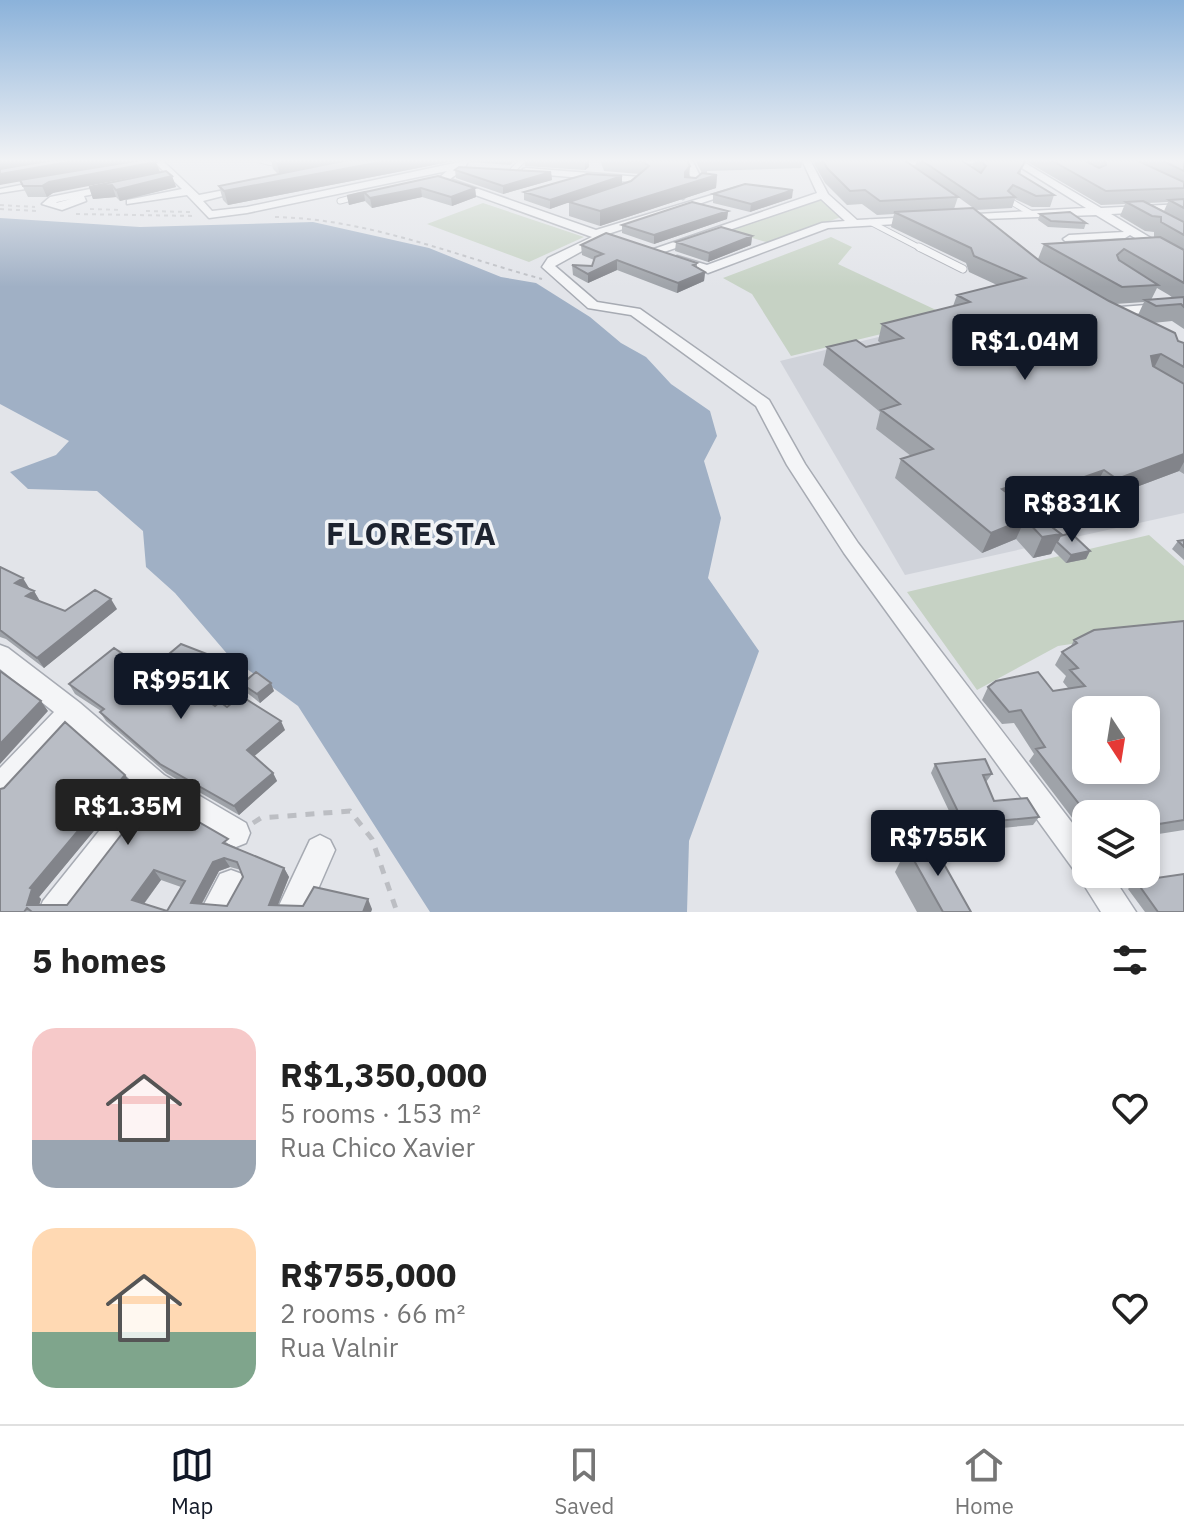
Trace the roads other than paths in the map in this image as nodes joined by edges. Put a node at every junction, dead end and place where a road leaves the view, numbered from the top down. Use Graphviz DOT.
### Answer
graph roads {
  1 [pos="197,203"];
  2 [pos="282,203"];
  3 [pos="504,203"];
  4 [pos="683,203"];
  5 [pos="691,203"];
  6 [pos="800,203"];
  7 [pos="830,203"];
  8 [pos="953,203"];
  9 [pos="1013,203"];
  10 [pos="1076,203"];
  11 [pos="687,204"];
  12 [pos="1184,207"];
  13 [pos="571,209"];
  14 [pos="1139,209"];
  15 [pos="1092,211"];
  16 [pos="1032,214"];
  17 [pos="546,217"];
  18 [pos="973,217"];
  19 [pos="747,218"];
  20 [pos="943,218"];
  21 [pos="929,219"];
  22 [pos="853,222"];
  23 [pos="870,222"];
  24 [pos="1162,222"];
  25 [pos="984,226"];
  26 [pos="717,228"];
  27 [pos="1125,235"];
  28 [pos="605,237"];
  29 [pos="1069,239"];
  30 [pos="771,245"];
  31 [pos="557,258"];
  32 [pos="1184,263"];
  33 [pos="578,266"];
  34 [pos="963,269"];
  35 [pos="1184,271"];
  36 [pos="1151,292"];
  37 [pos="1095,304"];
  38 [pos="1178,306"];
  39 [pos="1108,312"];
  40 [pos="1133,325"];
  41 [pos="0,655"];
  42 [pos="71,711"];
  43 [pos="154,784"];
  44 [pos="0,787"];
  45 [pos="236,833"];
  46 [pos="1072,846"];
  47 [pos="320,850"];
  48 [pos="1103,888"];
  49 [pos="54,912"];
  50 [pos="292,912"];
  51 [pos="1120,912"];
  1 -- 2 [label="street"];
  3 -- 17 [label="street"];
  4 -- 11 [label="street"];
  5 -- 11 [label="street"];
  6 -- 19 [label="street"];
  7 -- 22 [label="street"];
  8 -- 18 [label="street"];
  9 -- 16 [label="lane"];
  10 -- 15 [label="street"];
  11 -- 19 [label="street"];
  11 -- 28 [label="street"];
  12 -- 14 [label="street"];
  13 -- 17 [label="street"];
  14 -- 15 [label="street"];
  14 -- 24 [label="street"];
  15 -- 16 [label="street"];
  15 -- 27 [label="street"];
  15 -- 32 [label="street"];
  16 -- 18 [label="street"];
  17 -- 28 [label="street"];
  18 -- 20 [label="street"];
  18 -- 25 [label="street"];
  19 -- 26 [label="street"];
  21 -- 23 [label="street"];
  22 -- 23 [label="street"];
  22 -- 30 [label="street"];
  23 -- 34 [label="lane"];
  26 -- 30 [label="street"];
  26 -- 30 [label="street"];
  27 -- 29 [label="street"];
  27 -- 35 [label="street"];
  28 -- 31 [label="street"];
  31 -- 33 [label="street"];
  31 -- 46 [label="street"];
  36 -- 38 [label="street"];
  37 -- 39 [label="street"];
  38 -- 39 [label="street"];
  39 -- 40 [label="street"];
  41 -- 42 [label="street"];
  42 -- 43 [label="street"];
  42 -- 44 [label="street"];
  43 -- 45 [label="street"];
  43 -- 49 [label="street"];
  47 -- 50 [label="street"];
  48 -- 51 [label="street"];
}
